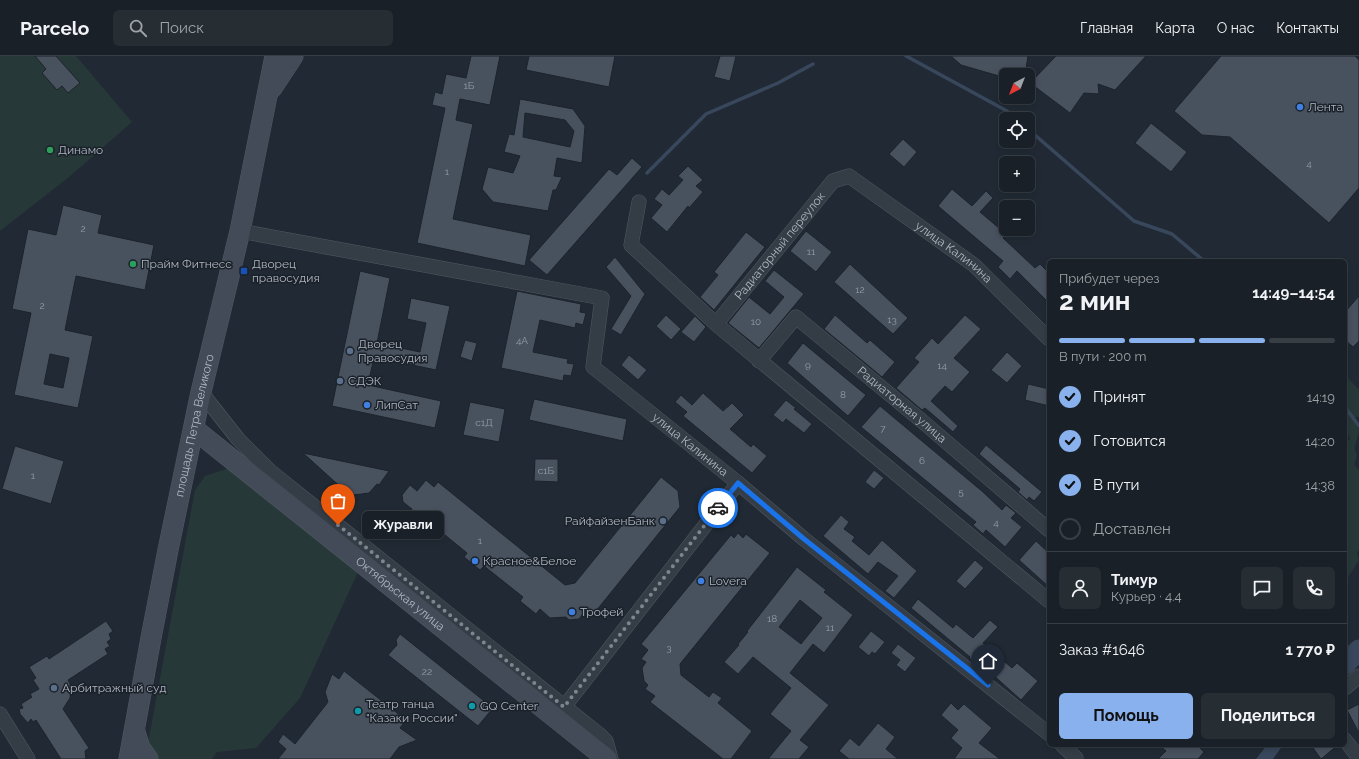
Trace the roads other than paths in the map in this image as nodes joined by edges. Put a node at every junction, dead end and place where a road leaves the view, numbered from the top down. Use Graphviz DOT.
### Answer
graph roads {
  1 [pos="262,56"];
  2 [pos="275,56"];
  3 [pos="283,56"];
  4 [pos="293,56"];
  5 [pos="268,94"];
  6 [pos="849,176"];
  7 [pos="640,202"];
  8 [pos="240,230"];
  9 [pos="716,324"];
  10 [pos="1047,337"];
  11 [pos="759,361"];
  12 [pos="201,392"];
  13 [pos="194,429"];
  14 [pos="266,477"];
  15 [pos="738,483"];
  16 [pos="1047,528"];
  17 [pos="1047,599"];
  18 [pos="1359,676"];
  19 [pos="1347,686"];
  20 [pos="564,707"];
  21 [pos="0,714"];
  22 [pos="135,732"];
  23 [pos="1047,732"];
  24 [pos="1347,743"];
  25 [pos="1064,747"];
  26 [pos="1076,758"];
  27 [pos="1359,758"];
  28 [pos="28,759"];
  29 [pos="129,759"];
  30 [pos="148,759"];
  31 [pos="607,759"];
  32 [pos="611,759"];
  1 -- 5 [label="main road"];
  2 -- 5 [label="main road, площадь Петра Великого"];
  3 -- 5 [label="main road, площадь Петра Великого"];
  4 -- 5 [label="main road"];
  5 -- 8 [label="main road, площадь Петра Великого"];
  6 -- 9 [label="street, Радиаторный переулок"];
  6 -- 10 [label="street, улица Калинина"];
  7 -- 9 [label="street"];
  8 -- 12 [label="main road, площадь Петра Великого"];
  8 -- 15 [label="street, улица Калинина"];
  9 -- 11 [label="street"];
  11 -- 16 [label="street, Радиаторная улица"];
  11 -- 17 [label="street"];
  12 -- 13 [label="main road, площадь Петра Великого"];
  12 -- 14 [label="street"];
  13 -- 14 [label="main road, Октябрьская улица"];
  13 -- 22 [label="main road, площадь Петра Великого"];
  14 -- 20 [label="street"];
  14 -- 31 [label="main road, Октябрьская улица"];
  15 -- 20 [label="street"];
  15 -- 23 [label="street, улица Калинина"];
  18 -- 19 [label="street"];
  20 -- 32 [label="street"];
  21 -- 28 [label="street"];
  22 -- 29 [label="main road, площадь Петра Великого"];
  22 -- 30 [label="main road"];
  24 -- 27 [label="street"];
  25 -- 26 [label="street"];
}
